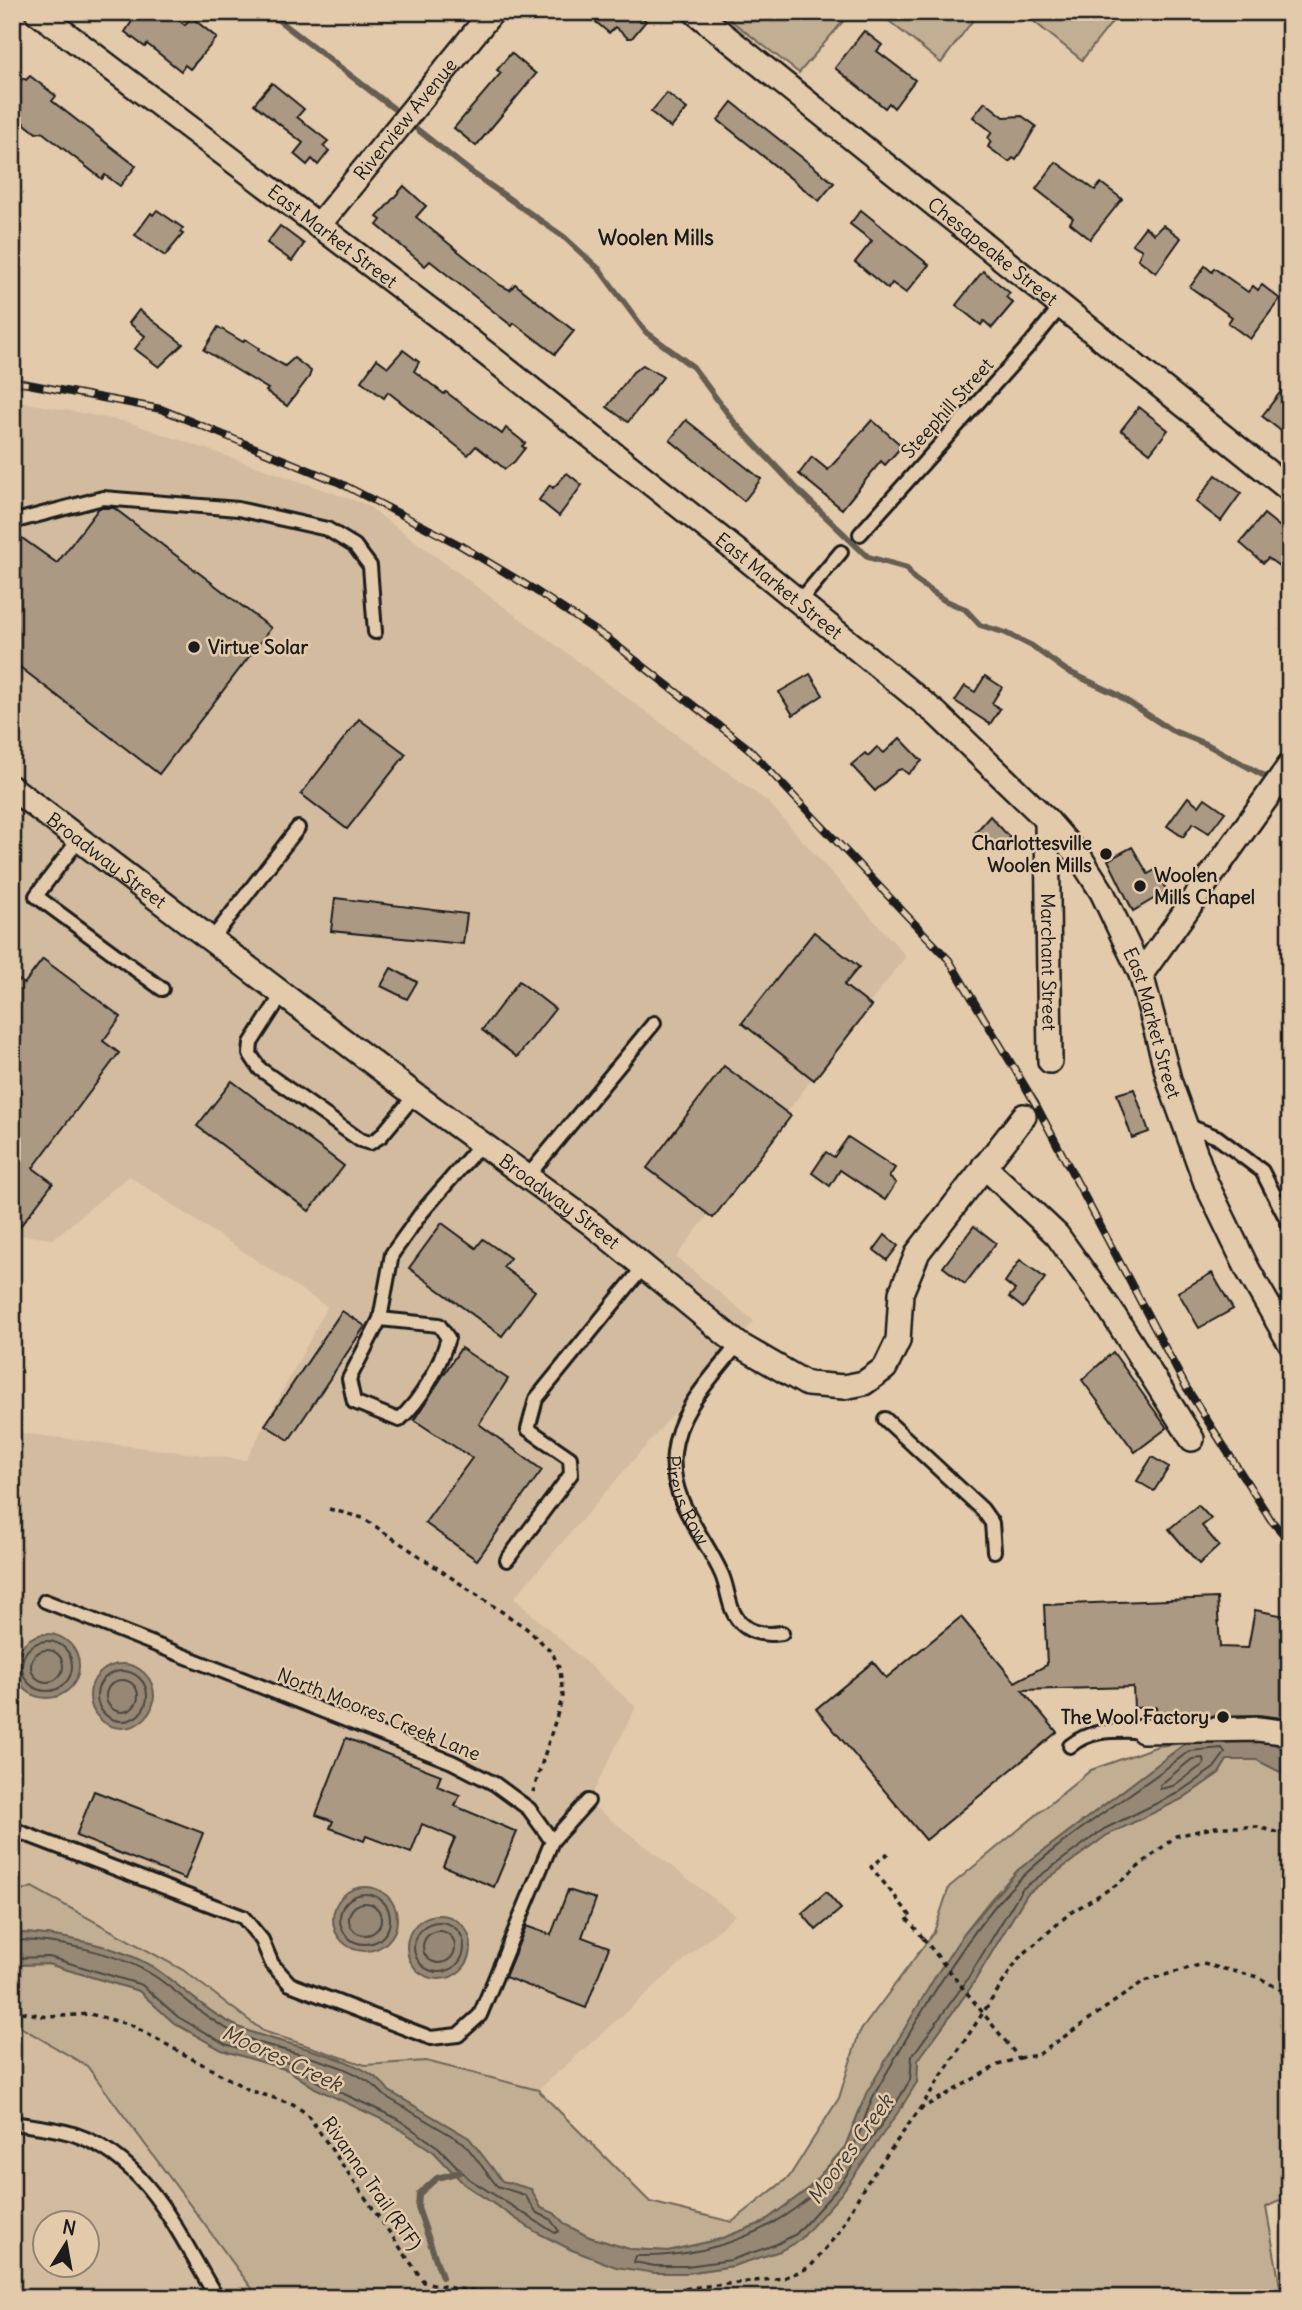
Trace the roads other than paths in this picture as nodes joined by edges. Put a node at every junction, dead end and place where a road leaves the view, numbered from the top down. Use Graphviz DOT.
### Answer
graph roads {
  1 [pos="37,12"];
  2 [pos="492,12"];
  3 [pos="695,12"];
  4 [pos="318,226"];
  5 [pos="1061,306"];
  6 [pos="1290,490"];
  7 [pos="12,522"];
  8 [pos="860,534"];
  9 [pos="841,552"];
  10 [pos="799,602"];
  11 [pos="375,632"];
  12 [pos="1290,765"];
  13 [pos="15,794"];
  14 [pos="1047,820"];
  15 [pos="298,828"];
  16 [pos="80,838"];
  17 [pos="212,939"];
  18 [pos="1141,974"];
  19 [pos="162,989"];
  20 [pos="284,993"];
  21 [pos="654,1023"];
  22 [pos="1050,1060"];
  23 [pos="415,1095"];
  24 [pos="1024,1116"];
  25 [pos="1184,1124"];
  26 [pos="481,1143"];
  27 [pos="984,1166"];
  28 [pos="527,1177"];
  29 [pos="1290,1226"];
  30 [pos="645,1265"];
  31 [pos="380,1319"];
  32 [pos="1290,1343"];
  33 [pos="738,1344"];
  34 [pos="885,1419"];
  35 [pos="1192,1438"];
  36 [pos="994,1551"];
  37 [pos="507,1560"];
  38 [pos="45,1601"];
  39 [pos="782,1633"];
  40 [pos="1143,1731"];
  41 [pos="1290,1733"];
  42 [pos="1070,1746"];
  43 [pos="588,1801"];
  44 [pos="12,1829"];
  45 [pos="552,1841"];
  46 [pos="12,2123"];
  47 [pos="216,2298"];
  1 -- 4 [label="street, East Market Street"];
  2 -- 4 [label="street, Riverview Avenue"];
  3 -- 5 [label="street, Chesapeake Street"];
  4 -- 10 [label="street, East Market Street"];
  5 -- 6 [label="street, Chesapeake Street"];
  5 -- 8 [label="lane, Steephill Street"];
  7 -- 11 [label="lane"];
  9 -- 10 [label="lane"];
  10 -- 14 [label="street, East Market Street"];
  12 -- 18 [label="street"];
  13 -- 16 [label="street, Broadway Street"];
  14 -- 18 [label="street, East Market Street"];
  14 -- 22 [label="street, Marchant Street"];
  15 -- 17 [label="lane"];
  16 -- 17 [label="street, Broadway Street"];
  16 -- 19 [label="lane"];
  17 -- 20 [label="street, Broadway Street"];
  18 -- 25 [label="street, East Market Street"];
  20 -- 23 [label="street, Broadway Street"];
  20 -- 23 [label="lane"];
  21 -- 28 [label="lane"];
  23 -- 26 [label="street, Broadway Street"];
  24 -- 27 [label="street, Broadway Street"];
  25 -- 29 [label="lane"];
  25 -- 32 [label="street, East Market Street"];
  26 -- 28 [label="street, Broadway Street"];
  26 -- 31 [label="lane"];
  27 -- 33 [label="street, Broadway Street"];
  27 -- 35 [label="street"];
  28 -- 30 [label="street, Broadway Street"];
  30 -- 33 [label="street, Broadway Street"];
  30 -- 37 [label="lane"];
  31 -- 31 [label="lane"];
  33 -- 39 [label="lane, Pireus Row"];
  34 -- 36 [label="lane"];
  38 -- 45 [label="lane, North Moores Creek Lane"];
  40 -- 41 [label="street"];
  40 -- 42 [label="lane"];
  43 -- 45 [label="lane"];
  44 -- 45 [label="lane"];
  46 -- 47 [label="lane"];
}
